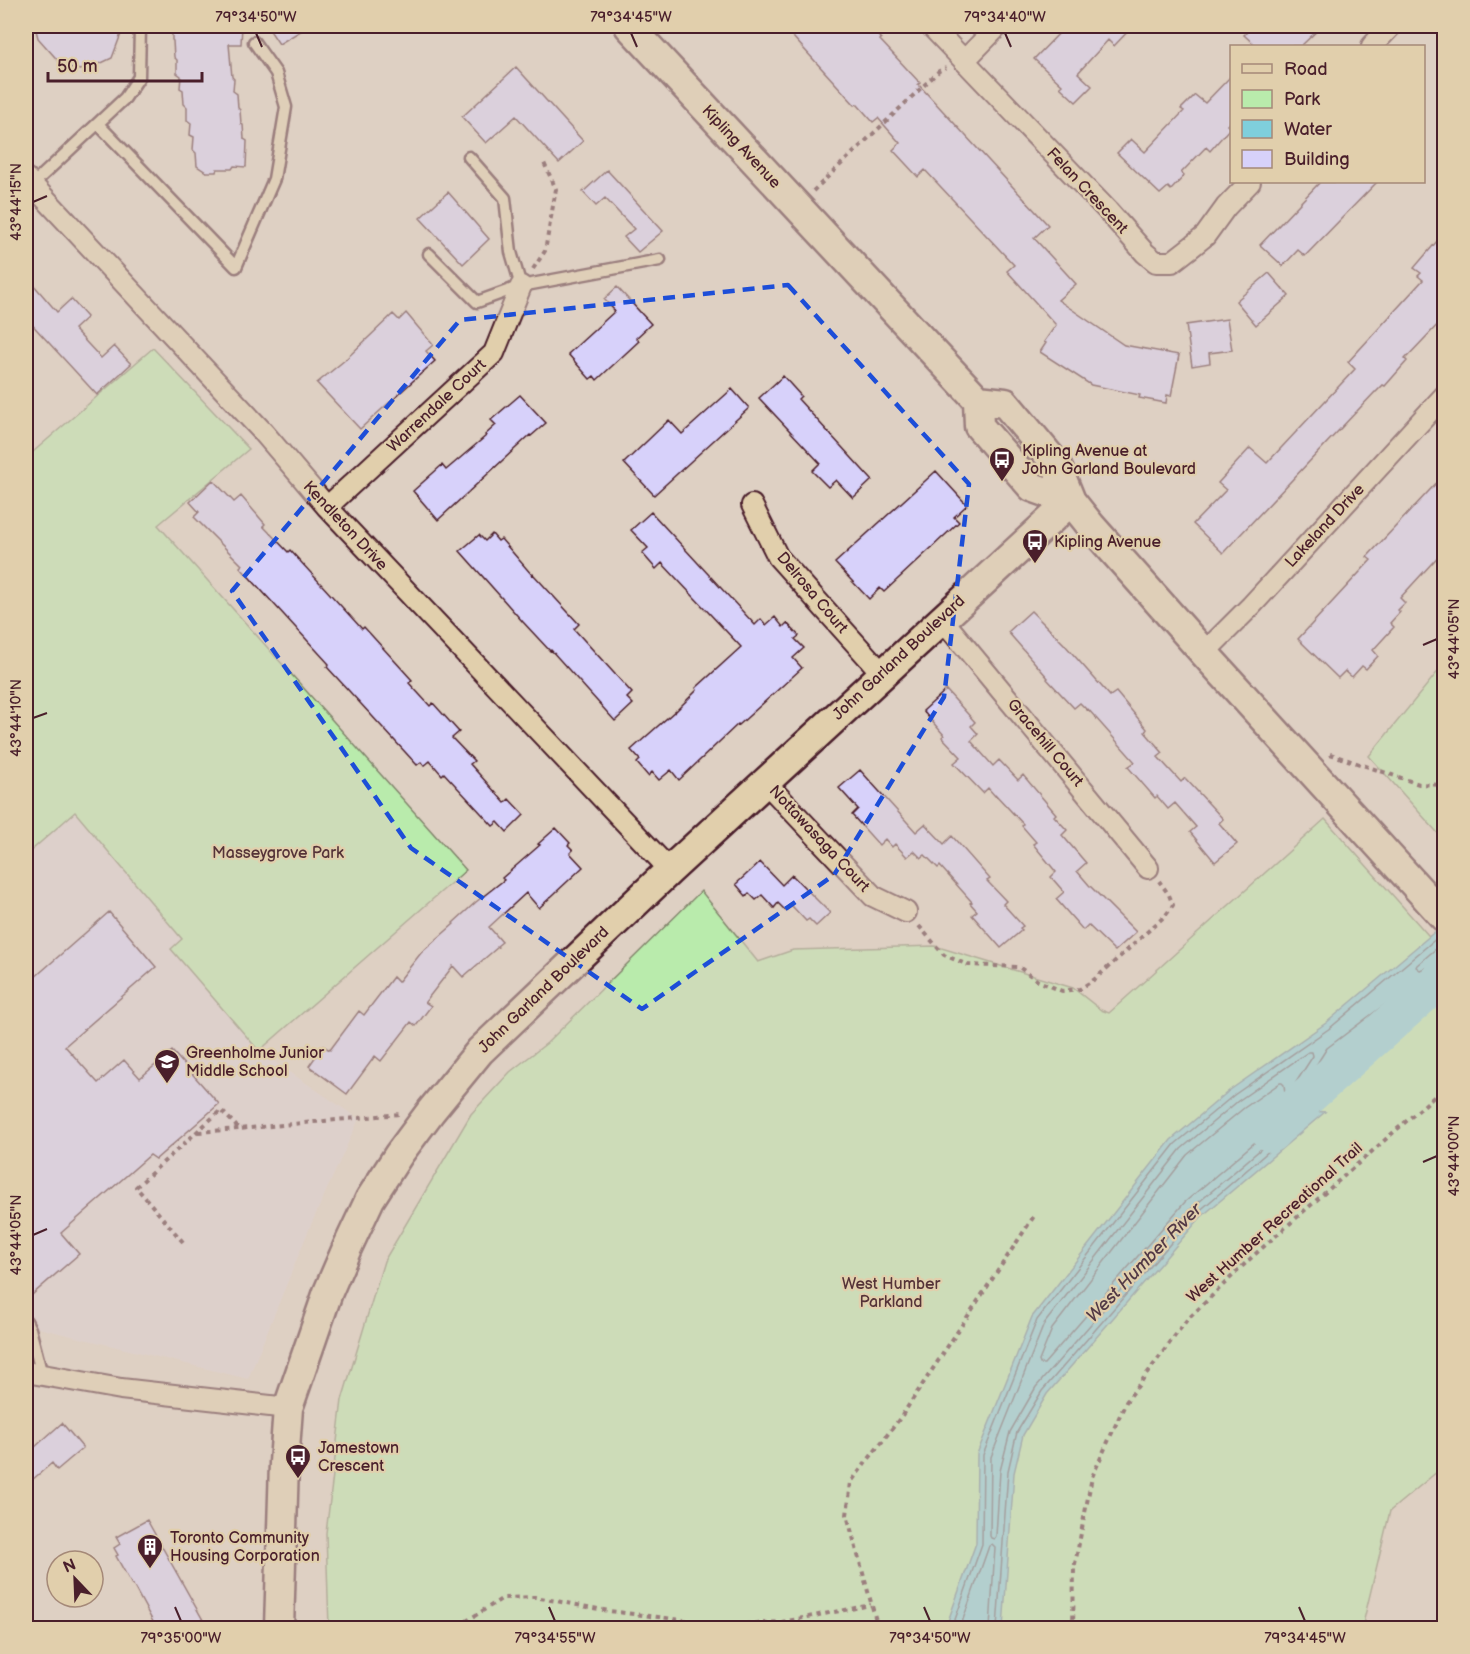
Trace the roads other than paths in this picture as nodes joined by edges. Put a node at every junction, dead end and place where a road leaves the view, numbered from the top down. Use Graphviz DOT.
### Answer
graph roads {
  1 [pos="140,26"];
  2 [pos="629,26"];
  3 [pos="931,26"];
  4 [pos="998,26"];
  5 [pos="1391,26"];
  6 [pos="254,42"];
  7 [pos="1373,45"];
  8 [pos="964,61"];
  9 [pos="98,124"];
  10 [pos="469,157"];
  11 [pos="29,181"];
  12 [pos="1249,183"];
  13 [pos="429,254"];
  14 [pos="660,260"];
  15 [pos="521,286"];
  16 [pos="1444,396"];
  17 [pos="1071,501"];
  18 [pos="752,505"];
  19 [pos="327,507"];
  20 [pos="942,619"];
  21 [pos="1204,653"];
  22 [pos="882,673"];
  23 [pos="765,782"];
  24 [pos="1148,867"];
  25 [pos="670,870"];
  26 [pos="906,912"];
  27 [pos="1444,916"];
  28 [pos="26,1321"];
  29 [pos="34,1373"];
  30 [pos="288,1408"];
  31 [pos="279,1629"];
  1 -- 9 [label="lane"];
  2 -- 17 [label="street, Kipling Avenue"];
  3 -- 8 [label="street, Felan Crescent"];
  4 -- 8 [label="street"];
  5 -- 7 [label="street"];
  6 -- 9 [label="lane"];
  8 -- 12 [label="street, Felan Crescent"];
  9 -- 11 [label="lane"];
  10 -- 15 [label="lane"];
  11 -- 19 [label="street, Kendleton Drive"];
  13 -- 15 [label="lane"];
  14 -- 15 [label="lane"];
  15 -- 19 [label="street, Warrendale Court"];
  16 -- 21 [label="street, Lakeland Drive"];
  17 -- 20 [label="street, John Garland Boulevard"];
  17 -- 21 [label="street, Kipling Avenue"];
  18 -- 22 [label="street, Delrosa Court"];
  19 -- 25 [label="street, Kendleton Drive"];
  20 -- 22 [label="street, John Garland Boulevard"];
  20 -- 24 [label="street, Gracehill Court"];
  21 -- 27 [label="street, Kipling Avenue"];
  22 -- 23 [label="street, John Garland Boulevard"];
  23 -- 25 [label="street, John Garland Boulevard"];
  23 -- 26 [label="street, Nottawasaga Court"];
  25 -- 30 [label="street, John Garland Boulevard"];
  28 -- 29 [label="lane"];
  29 -- 30 [label="street"];
  30 -- 31 [label="street, John Garland Boulevard"];
}
